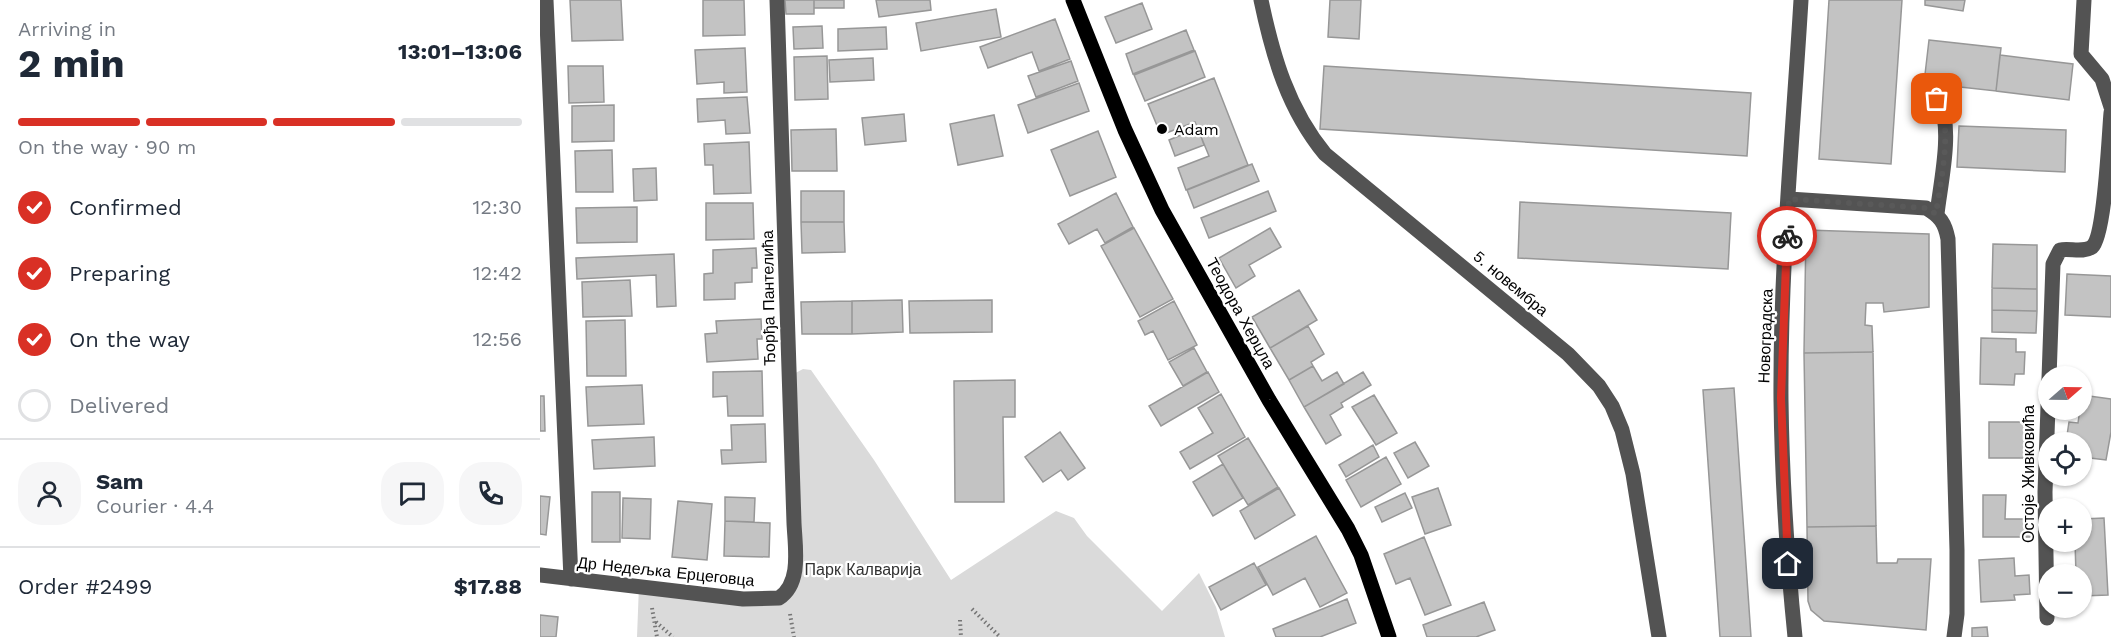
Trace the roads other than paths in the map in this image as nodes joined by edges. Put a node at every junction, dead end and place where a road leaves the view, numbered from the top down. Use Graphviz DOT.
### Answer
graph roads {
  1 [pos="546,0"];
  2 [pos="777,0"];
  3 [pos="1073,0"];
  4 [pos="1261,0"];
  5 [pos="1801,0"];
  6 [pos="2085,0"];
  7 [pos="1925,93"];
  8 [pos="2111,107"];
  9 [pos="2111,113"];
  10 [pos="1789,199"];
  11 [pos="2107,207"];
  12 [pos="1936,214"];
  13 [pos="2046,564"];
  14 [pos="540,575"];
  15 [pos="571,579"];
  16 [pos="787,593"];
  17 [pos="1389,637"];
  18 [pos="1659,637"];
  19 [pos="1795,637"];
  20 [pos="1954,637"];
  1 -- 15 [label="street"];
  2 -- 16 [label="street, Ђорђа Пантелића"];
  3 -- 17 [label="main road, Теодора Херцла"];
  4 -- 18 [label="street, 5. новембра"];
  5 -- 10 [label="street, Новоградска"];
  6 -- 8 [label="street"];
  7 -- 12 [label="street"];
  9 -- 11 [label="street, Остоје Живковића"];
  10 -- 12 [label="street"];
  10 -- 19 [label="street, Новоградска"];
  11 -- 13 [label="street, Остоје Живковића"];
  12 -- 20 [label="street"];
  14 -- 15 [label="street, Др Недељка Ерцеговца"];
  15 -- 16 [label="street, Др Недељка Ерцеговца"];
}
